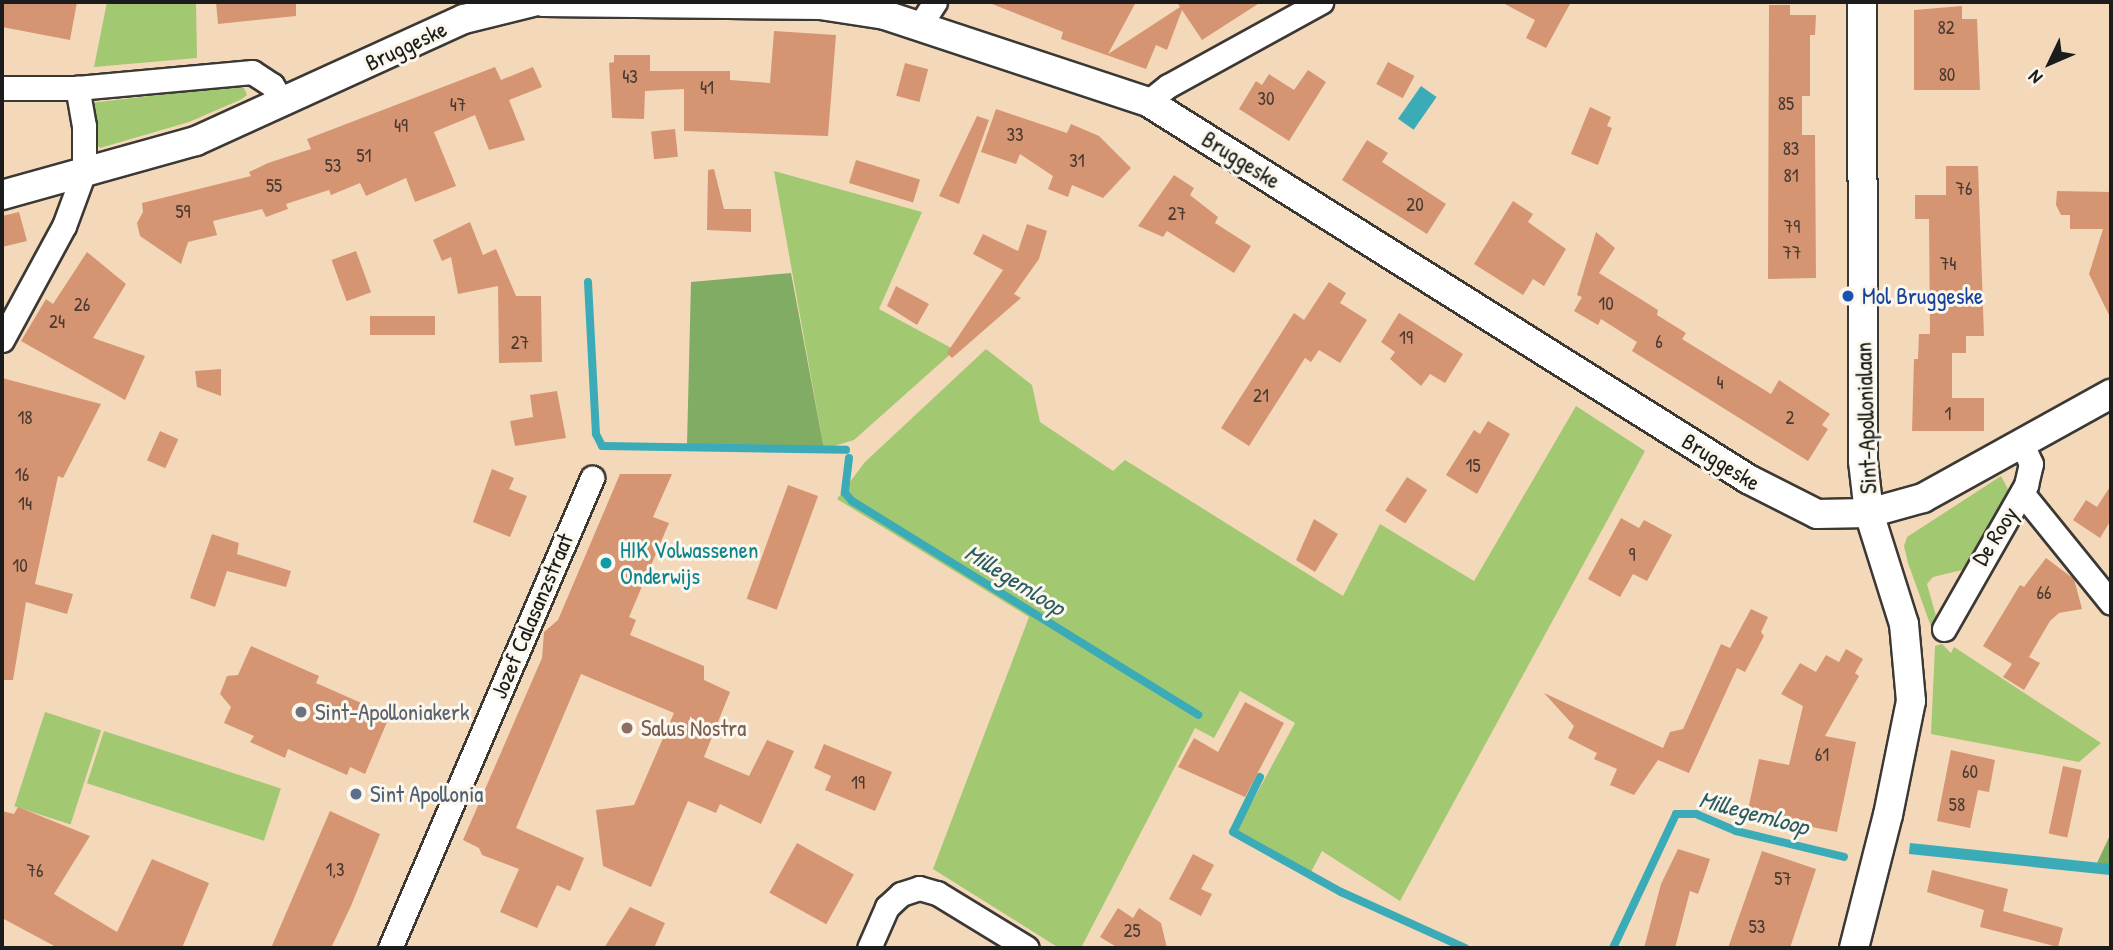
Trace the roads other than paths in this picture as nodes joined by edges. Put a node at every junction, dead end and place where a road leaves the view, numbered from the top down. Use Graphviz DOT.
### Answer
graph roads {
  1 [pos="533,2"];
  2 [pos="543,2"];
  3 [pos="935,2"];
  4 [pos="1321,2"];
  5 [pos="1862,2"];
  6 [pos="920,25"];
  7 [pos="2,88"];
  8 [pos="77,88"];
  9 [pos="1148,102"];
  10 [pos="283,103"];
  11 [pos="84,172"];
  12 [pos="2,195"];
  13 [pos="2,340"];
  14 [pos="2111,394"];
  15 [pos="2021,442"];
  16 [pos="592,478"];
  17 [pos="2022,493"];
  18 [pos="1870,513"];
  19 [pos="2111,603"];
  20 [pos="1944,629"];
  21 [pos="390,948"];
  22 [pos="869,948"];
  23 [pos="1027,948"];
  24 [pos="1854,948"];
  1 -- 10 [label="street, Bruggeske"];
  2 -- 6 [label="street, Bruggeske"];
  3 -- 6 [label="street"];
  4 -- 9 [label="street"];
  5 -- 18 [label="street, Sint-Apollonialaan"];
  6 -- 9 [label="street, Bruggeske"];
  7 -- 8 [label="street"];
  8 -- 10 [label="street"];
  8 -- 11 [label="street"];
  9 -- 18 [label="street, Bruggeske"];
  10 -- 11 [label="street, Bruggeske"];
  11 -- 12 [label="street, Bruggeske"];
  11 -- 13 [label="street"];
  14 -- 15 [label="street"];
  15 -- 17 [label="street, De Rooy"];
  15 -- 18 [label="street"];
  16 -- 21 [label="street, Jozef Calasanzstraat"];
  17 -- 19 [label="street"];
  17 -- 20 [label="street, De Rooy"];
  18 -- 24 [label="street, Sint-Apollonialaan"];
  22 -- 23 [label="street"];
}
